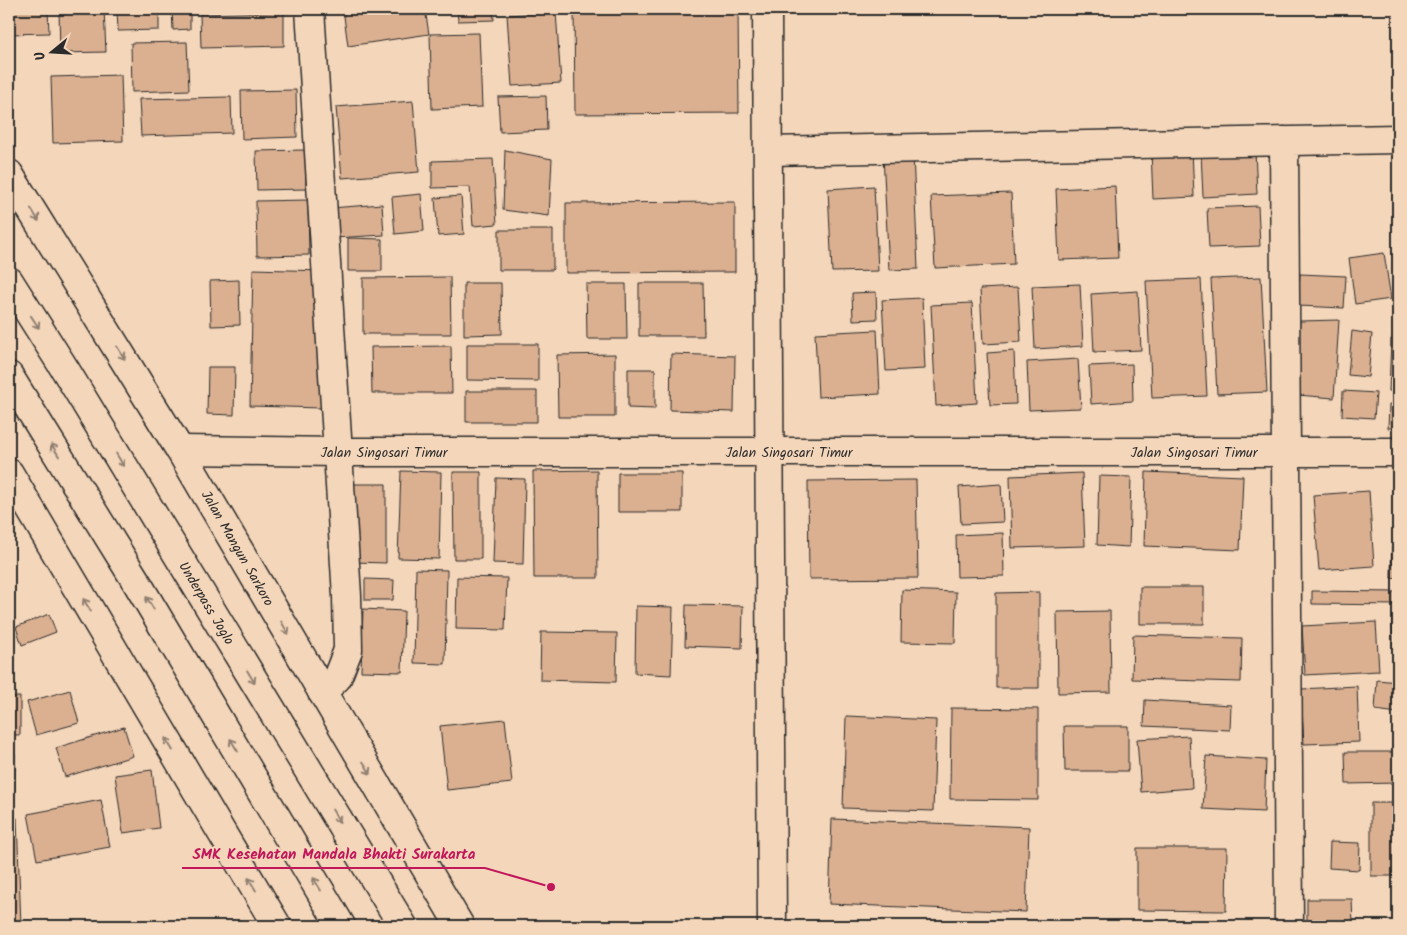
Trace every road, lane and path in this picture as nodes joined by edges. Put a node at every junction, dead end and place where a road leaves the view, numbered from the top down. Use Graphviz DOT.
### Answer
graph roads {
  1 [pos="310,9"];
  2 [pos="767,9"];
  3 [pos="1398,139"];
  4 [pos="1284,141"];
  5 [pos="768,151"];
  6 [pos="9,174"];
  7 [pos="9,281"];
  8 [pos="9,376"];
  9 [pos="180,450"];
  10 [pos="338,452"];
  11 [pos="770,452"];
  12 [pos="1286,452"];
  13 [pos="1398,452"];
  14 [pos="9,473"];
  15 [pos="322,692"];
  16 [pos="277,926"];
  17 [pos="341,926"];
  18 [pos="403,926"];
  19 [pos="460,926"];
  20 [pos="772,926"];
  21 [pos="1289,926"];
  1 -- 10 [label="main road"];
  2 -- 5 [label="main road"];
  3 -- 4 [label="main road"];
  4 -- 5 [label="main road"];
  4 -- 12 [label="main road"];
  5 -- 11 [label="main road"];
  6 -- 9 [label="main road, Jalan Mangun Sarkoro, one-way"];
  7 -- 18 [label="main road, Underpass Joglo, one-way"];
  17 -- 8 [label="main road, one-way"];
  9 -- 10 [label="main road, Jalan Singosari Timur"];
  9 -- 15 [label="main road, Jalan Mangun Sarkoro, one-way"];
  10 -- 11 [label="main road, Jalan Singosari Timur"];
  10 -- 15 [label="main road"];
  11 -- 12 [label="main road, Jalan Singosari Timur"];
  11 -- 20 [label="main road"];
  12 -- 13 [label="main road, Jalan Singosari Timur"];
  12 -- 21 [label="main road"];
  16 -- 14 [label="main road, one-way"];
  15 -- 19 [label="main road, Jalan Mangun Sarkoro, one-way"];
}
